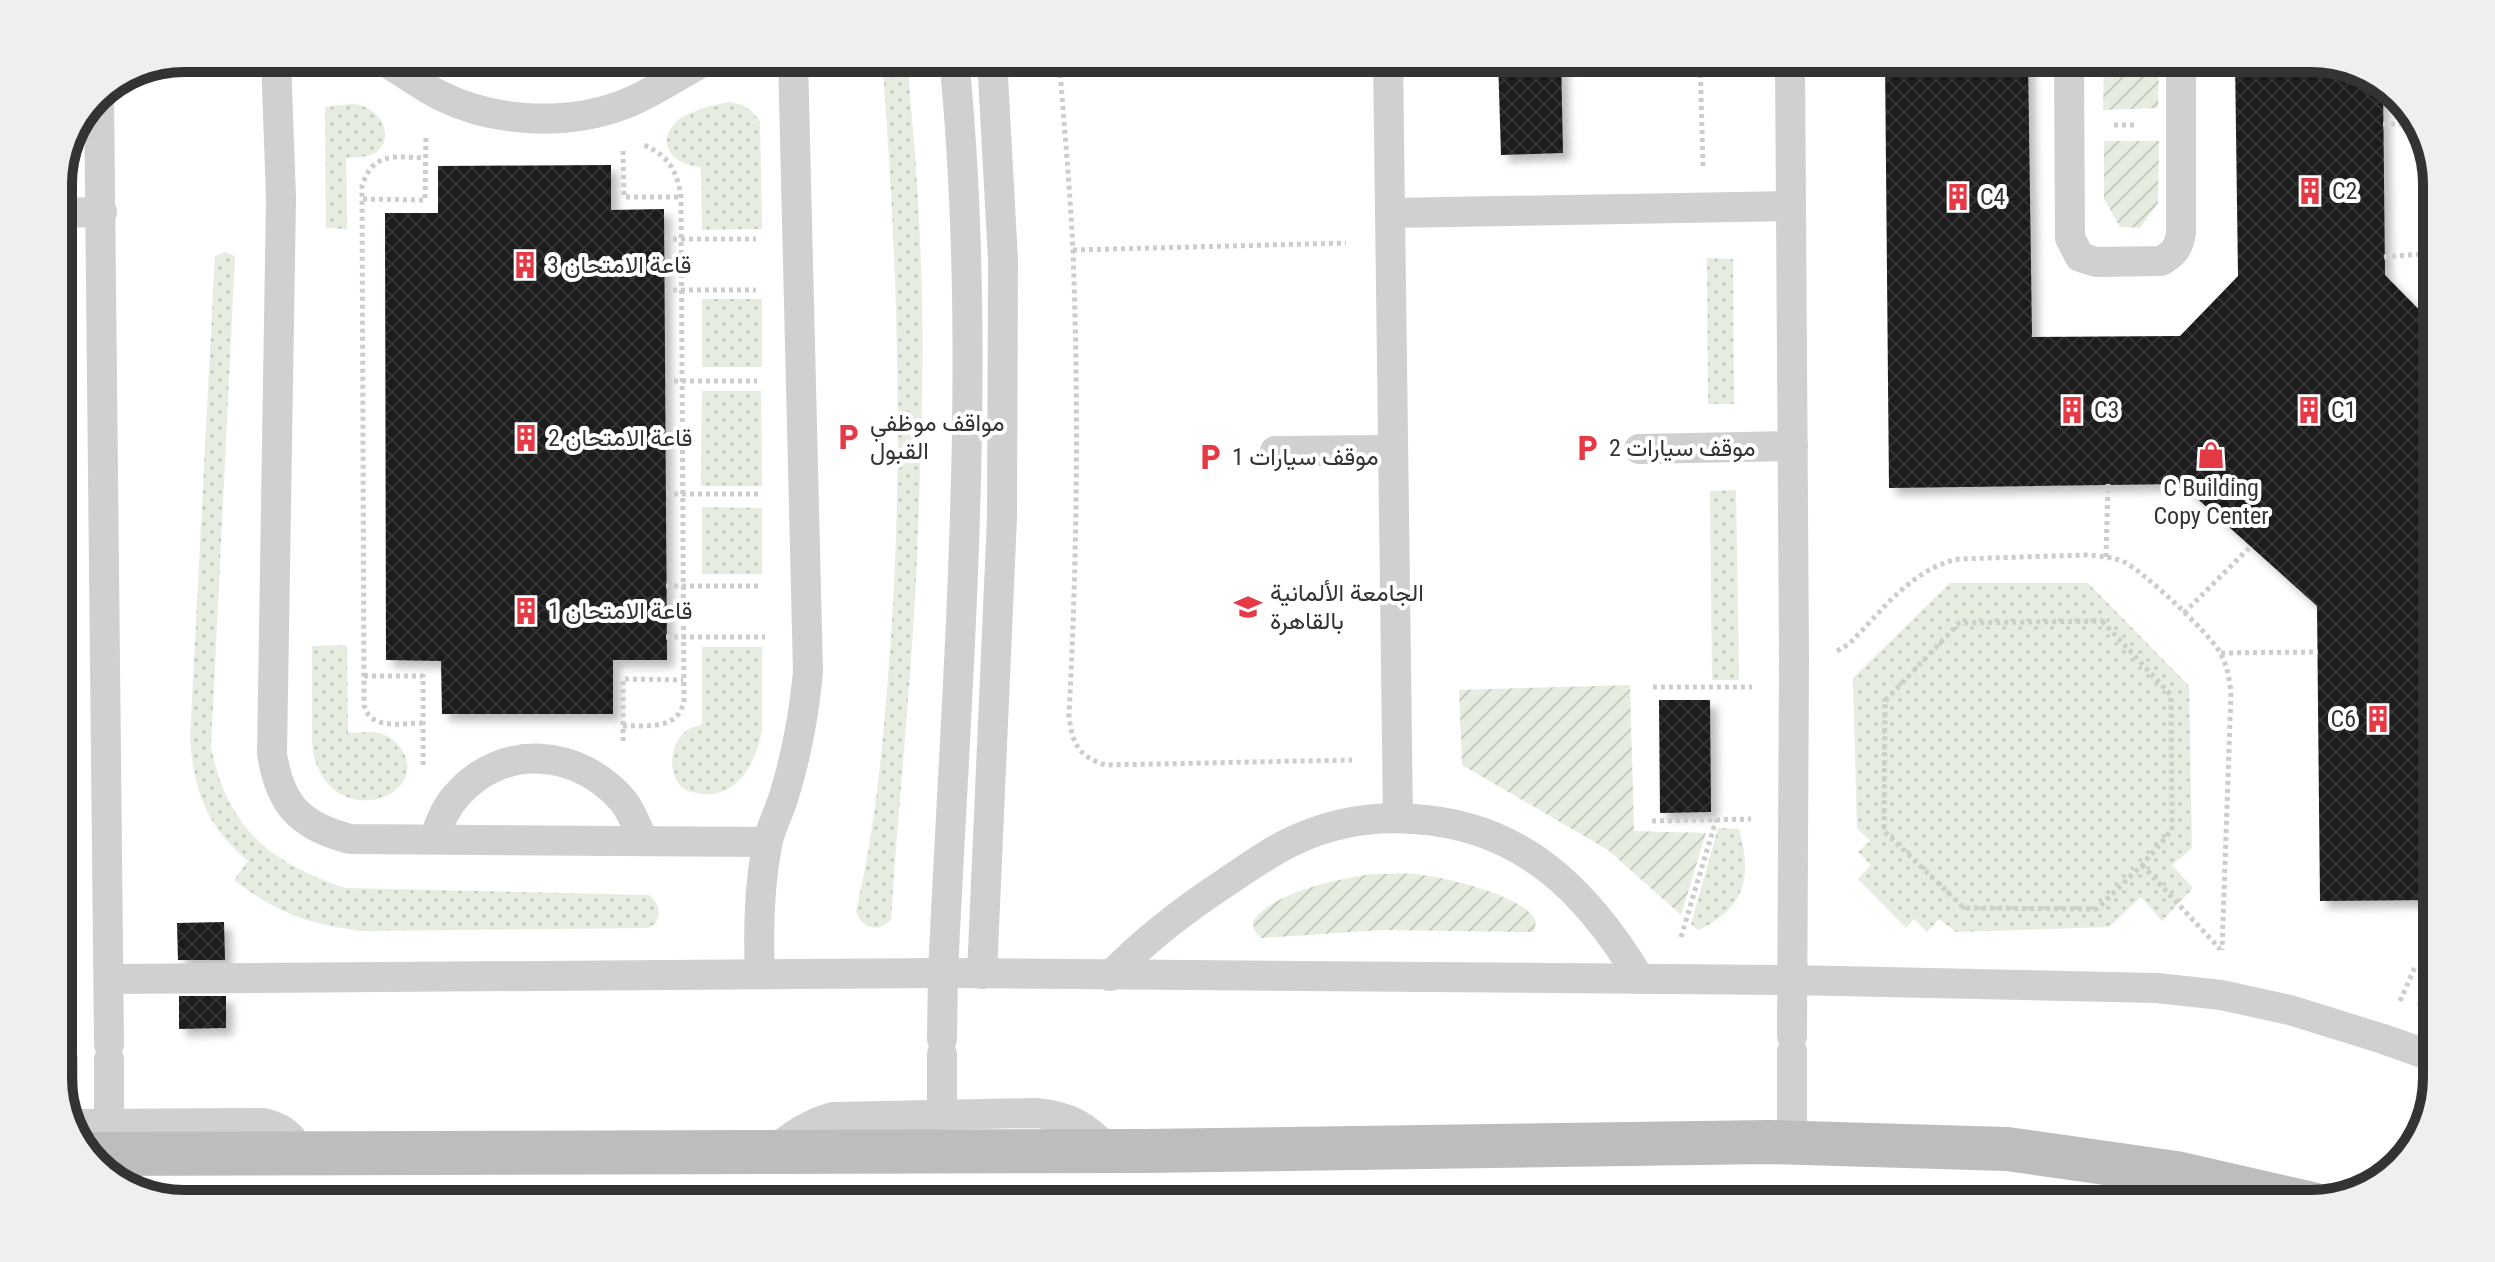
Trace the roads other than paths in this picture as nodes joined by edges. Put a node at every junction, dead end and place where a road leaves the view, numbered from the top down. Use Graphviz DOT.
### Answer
graph roads {
  1 [pos="276,72"];
  2 [pos="400,72"];
  3 [pos="686,72"];
  4 [pos="793,72"];
  5 [pos="955,72"];
  6 [pos="993,72"];
  7 [pos="1388,72"];
  8 [pos="1790,72"];
  9 [pos="2069,72"];
  10 [pos="2181,72"];
  11 [pos="99,112"];
  12 [pos="1791,206"];
  13 [pos="102,212"];
  14 [pos="72,213"];
  15 [pos="1390,227"];
  16 [pos="1793,446"];
  17 [pos="1639,449"];
  18 [pos="1393,450"];
  19 [pos="1275,451"];
  20 [pos="1398,818"];
  21 [pos="428,839"];
  22 [pos="643,841"];
  23 [pos="767,842"];
  24 [pos="943,973"];
  25 [pos="760,974"];
  26 [pos="982,974"];
  27 [pos="1110,976"];
  28 [pos="109,979"];
  29 [pos="1640,979"];
  30 [pos="1792,980"];
  31 [pos="2423,1053"];
  32 [pos="942,1113"];
  33 [pos="97,1139"];
  34 [pos="1792,1143"];
  35 [pos="1109,1151"];
  36 [pos="773,1152"];
  37 [pos="2251,1190"];
  1 -- 21 [label="lane"];
  2 -- 3 [label="lane"];
  4 -- 23 [label="lane"];
  5 -- 24 [label="lane"];
  6 -- 26 [label="lane"];
  7 -- 15 [label="lane"];
  8 -- 12 [label="lane"];
  9 -- 10 [label="lane"];
  11 -- 13 [label="lane"];
  12 -- 15 [label="lane"];
  12 -- 16 [label="lane"];
  13 -- 14 [label="lane"];
  13 -- 28 [label="lane"];
  15 -- 18 [label="lane"];
  16 -- 17 [label="lane"];
  16 -- 30 [label="lane"];
  18 -- 19 [label="lane"];
  18 -- 20 [label="lane"];
  20 -- 27 [label="lane"];
  20 -- 29 [label="lane"];
  21 -- 22 [label="lane"];
  21 -- 22 [label="lane"];
  22 -- 23 [label="lane"];
  23 -- 25 [label="lane"];
  24 -- 25 [label="lane"];
  24 -- 26 [label="lane"];
  24 -- 32 [label="lane"];
  25 -- 28 [label="lane"];
  26 -- 27 [label="lane"];
  27 -- 29 [label="lane"];
  28 -- 33 [label="lane"];
  29 -- 30 [label="lane"];
  30 -- 31 [label="lane"];
  30 -- 34 [label="lane"];
  32 -- 35 [label="lane"];
  32 -- 36 [label="lane"];
  33 -- 36 [label="main road"];
  34 -- 35 [label="main road"];
  34 -- 37 [label="main road"];
  35 -- 36 [label="main road"];
}
